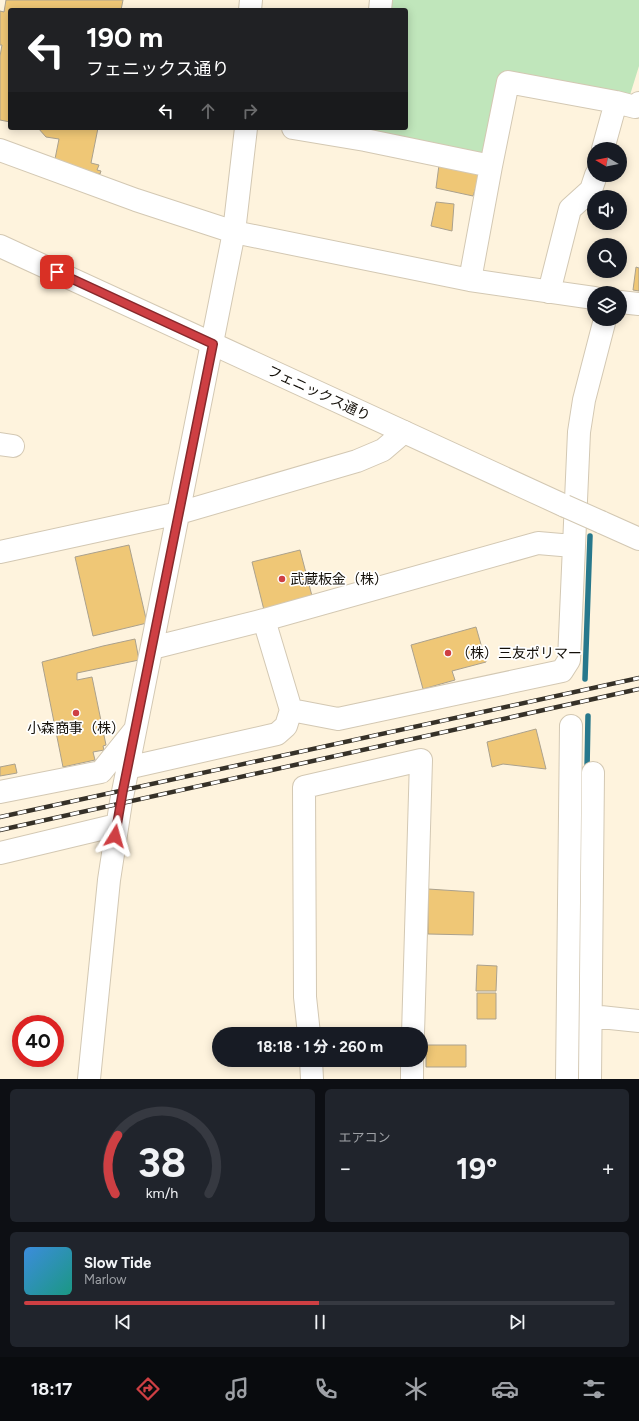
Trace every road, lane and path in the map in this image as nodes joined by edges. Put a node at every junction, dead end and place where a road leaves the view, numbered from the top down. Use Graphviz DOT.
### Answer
graph roads {
  1 [pos="616,102"];
  2 [pos="639,103"];
  3 [pos="246,130"];
  4 [pos="317,130"];
  5 [pos="365,134"];
  6 [pos="605,142"];
  7 [pos="0,150"];
  8 [pos="491,166"];
  9 [pos="594,182"];
  10 [pos="234,232"];
  11 [pos="0,246"];
  12 [pos="470,280"];
  13 [pos="549,292"];
  14 [pos="587,297"];
  15 [pos="627,303"];
  16 [pos="639,304"];
  17 [pos="603,326"];
  18 [pos="213,344"];
  19 [pos="404,432"];
  20 [pos="179,513"];
  21 [pos="639,539"];
  22 [pos="573,546"];
  23 [pos="0,552"];
  24 [pos="264,620"];
  25 [pos="152,648"];
  26 [pos="291,710"];
  27 [pos="572,726"];
  28 [pos="136,729"];
  29 [pos="127,768"];
  30 [pos="593,773"];
  31 [pos="0,792"];
  32 [pos="117,825"];
  33 [pos="0,853"];
  34 [pos="590,1016"];
  35 [pos="639,1021"];
  36 [pos="308,1027"];
  37 [pos="413,1027"];
  38 [pos="311,1067"];
  39 [pos="412,1067"];
  40 [pos="89,1079"];
  41 [pos="312,1079"];
  42 [pos="412,1079"];
  43 [pos="567,1079"];
  44 [pos="590,1079"];
  1 -- 2 [label="street"];
  1 -- 6 [label="street"];
  1 -- 8 [label="street"];
  3 -- 10 [label="street"];
  4 -- 5 [label="street"];
  5 -- 8 [label="street"];
  7 -- 10 [label="street"];
  8 -- 12 [label="street"];
  9 -- 13 [label="street"];
  10 -- 12 [label="street"];
  10 -- 18 [label="street"];
  11 -- 18 [label="street, フェニックス通り"];
  12 -- 13 [label="street"];
  13 -- 14 [label="street"];
  15 -- 16 [label="street"];
  17 -- 22 [label="street"];
  18 -- 19 [label="street, フェニックス通り"];
  18 -- 20 [label="street"];
  19 -- 20 [label="street"];
  19 -- 21 [label="street, フェニックス通り, bridge"];
  20 -- 23 [label="street"];
  20 -- 25 [label="street"];
  22 -- 24 [label="street"];
  22 -- 26 [label="street"];
  24 -- 25 [label="street"];
  24 -- 26 [label="street"];
  25 -- 28 [label="street"];
  26 -- 29 [label="street"];
  27 -- 43 [label="street"];
  28 -- 29 [label="street"];
  28 -- 31 [label="street"];
  29 -- 32 [label="street"];
  30 -- 34 [label="street"];
  32 -- 33 [label="street"];
  32 -- 40 [label="street"];
  34 -- 35 [label="street"];
  34 -- 44 [label="street"];
  36 -- 37 [label="street"];
  38 -- 41 [label="street"];
  39 -- 42 [label="street"];
}
